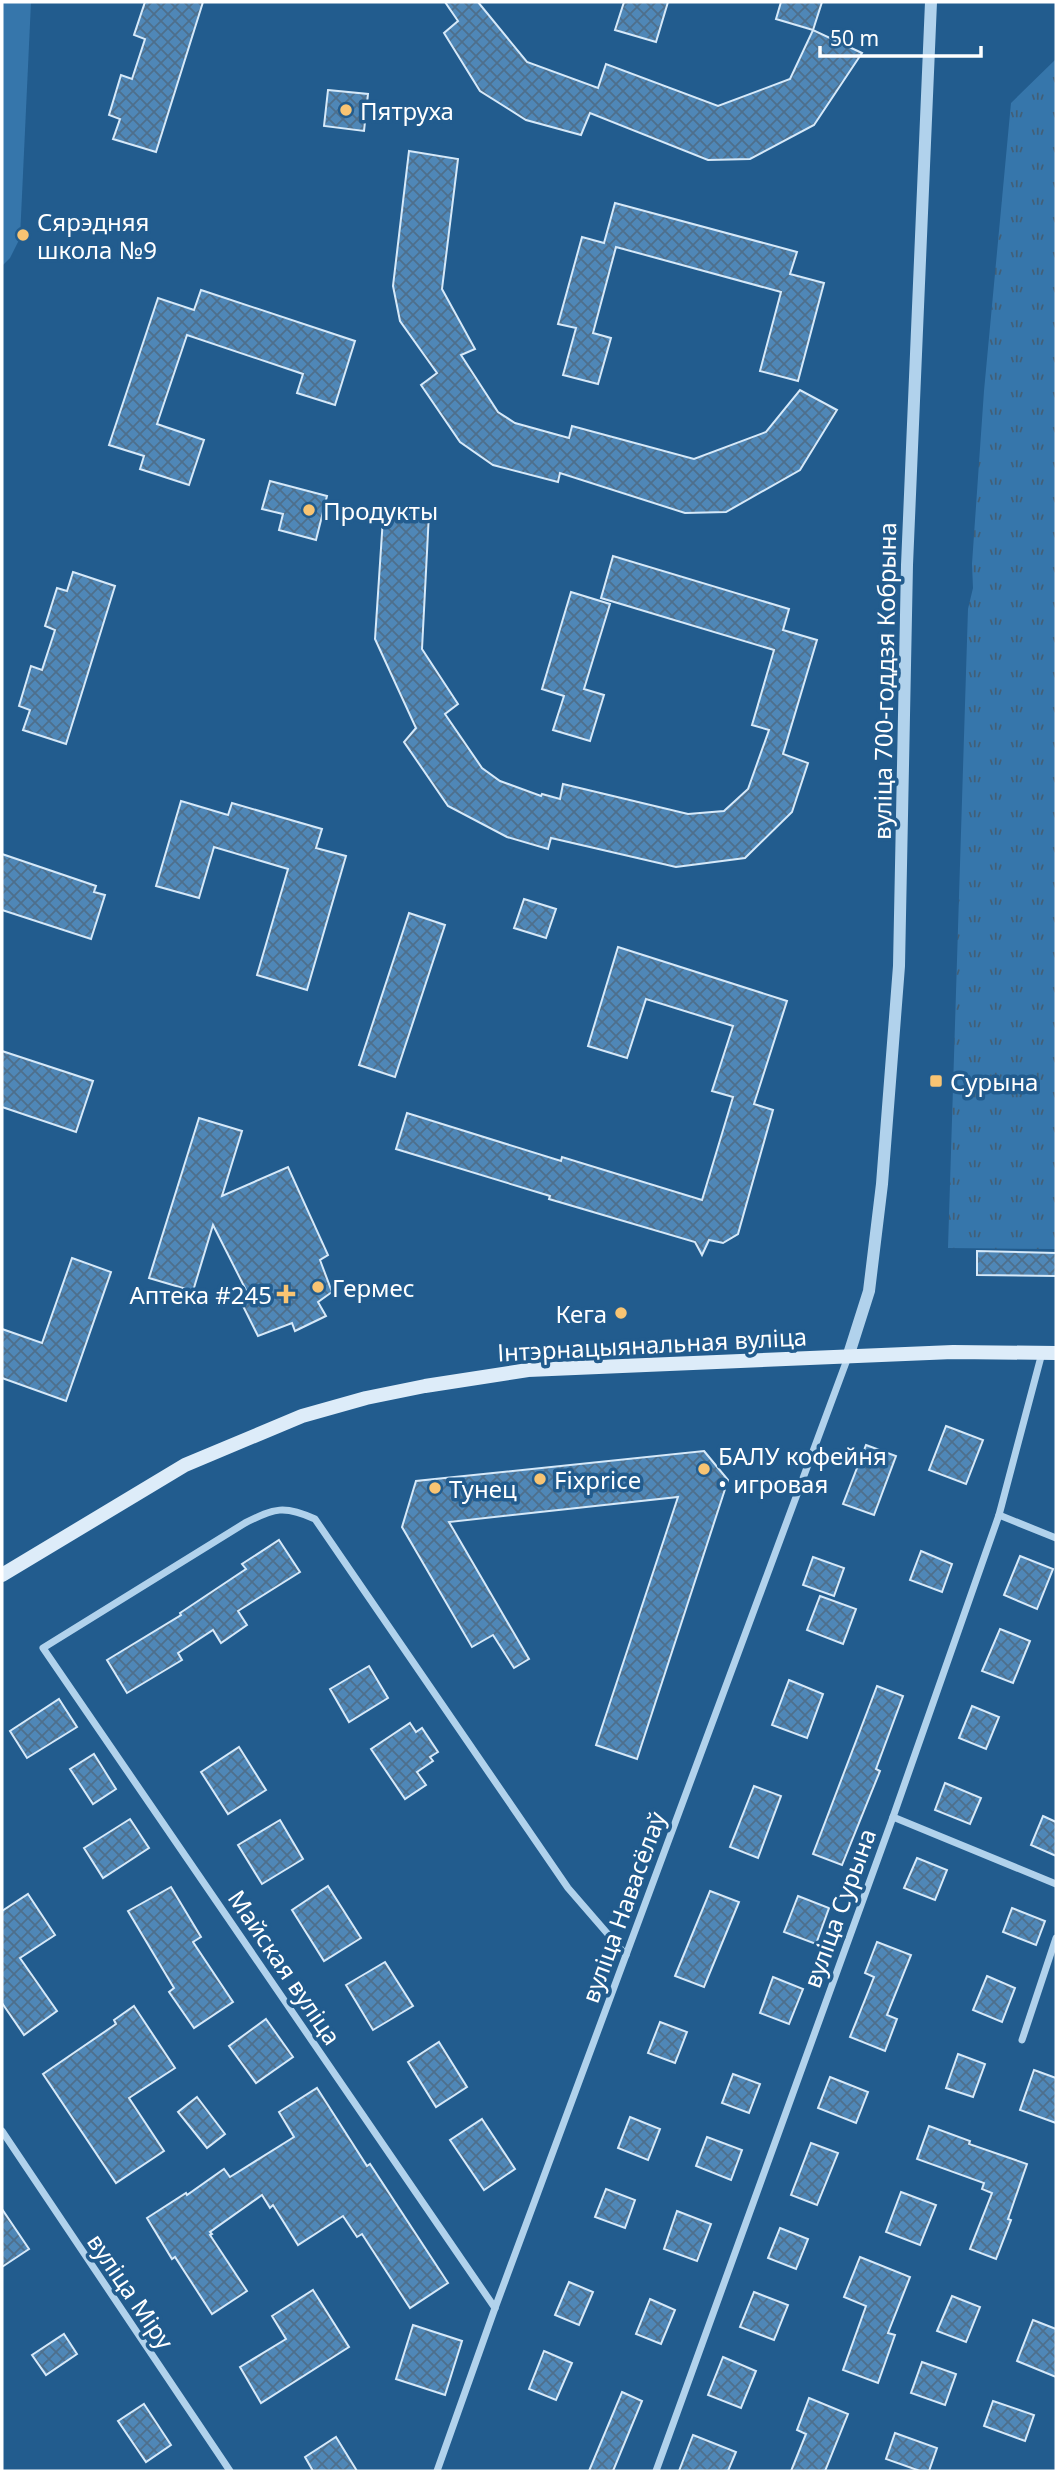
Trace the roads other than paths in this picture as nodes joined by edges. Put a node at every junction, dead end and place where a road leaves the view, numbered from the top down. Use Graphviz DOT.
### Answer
graph roads {
  1 [pos="931,2"];
  2 [pos="1049,1353"];
  3 [pos="848,1357"];
  4 [pos="999,1515"];
  5 [pos="1056,1538"];
  6 [pos="2,1575"];
  7 [pos="893,1817"];
  8 [pos="1056,1884"];
  9 [pos="1056,1938"];
  10 [pos="626,1955"];
  11 [pos="1022,2040"];
  12 [pos="2,2131"];
  13 [pos="495,2308"];
  14 [pos="230,2471"];
  15 [pos="436,2471"];
  16 [pos="656,2471"];
  1 -- 3 [label="street, вуліца 700-годдзя Кобрына"];
  2 -- 3 [label="main road, Інтэрнацыянальная вуліца"];
  2 -- 4 [label="street, вуліца Сурына"];
  3 -- 6 [label="main road, Інтэрнацыянальная вуліца"];
  3 -- 10 [label="street, вуліца Навасёлаў"];
  4 -- 5 [label="street"];
  4 -- 7 [label="street, вуліца Сурына"];
  7 -- 8 [label="street"];
  7 -- 16 [label="street, вуліца Сурына"];
  9 -- 11 [label="street"];
  10 -- 13 [label="street, вуліца Навасёлаў"];
  10 -- 13 [label="street, Майская вуліца"];
  12 -- 14 [label="street, вуліца Міру"];
  13 -- 15 [label="street, вуліца Навасёлаў"];
}
